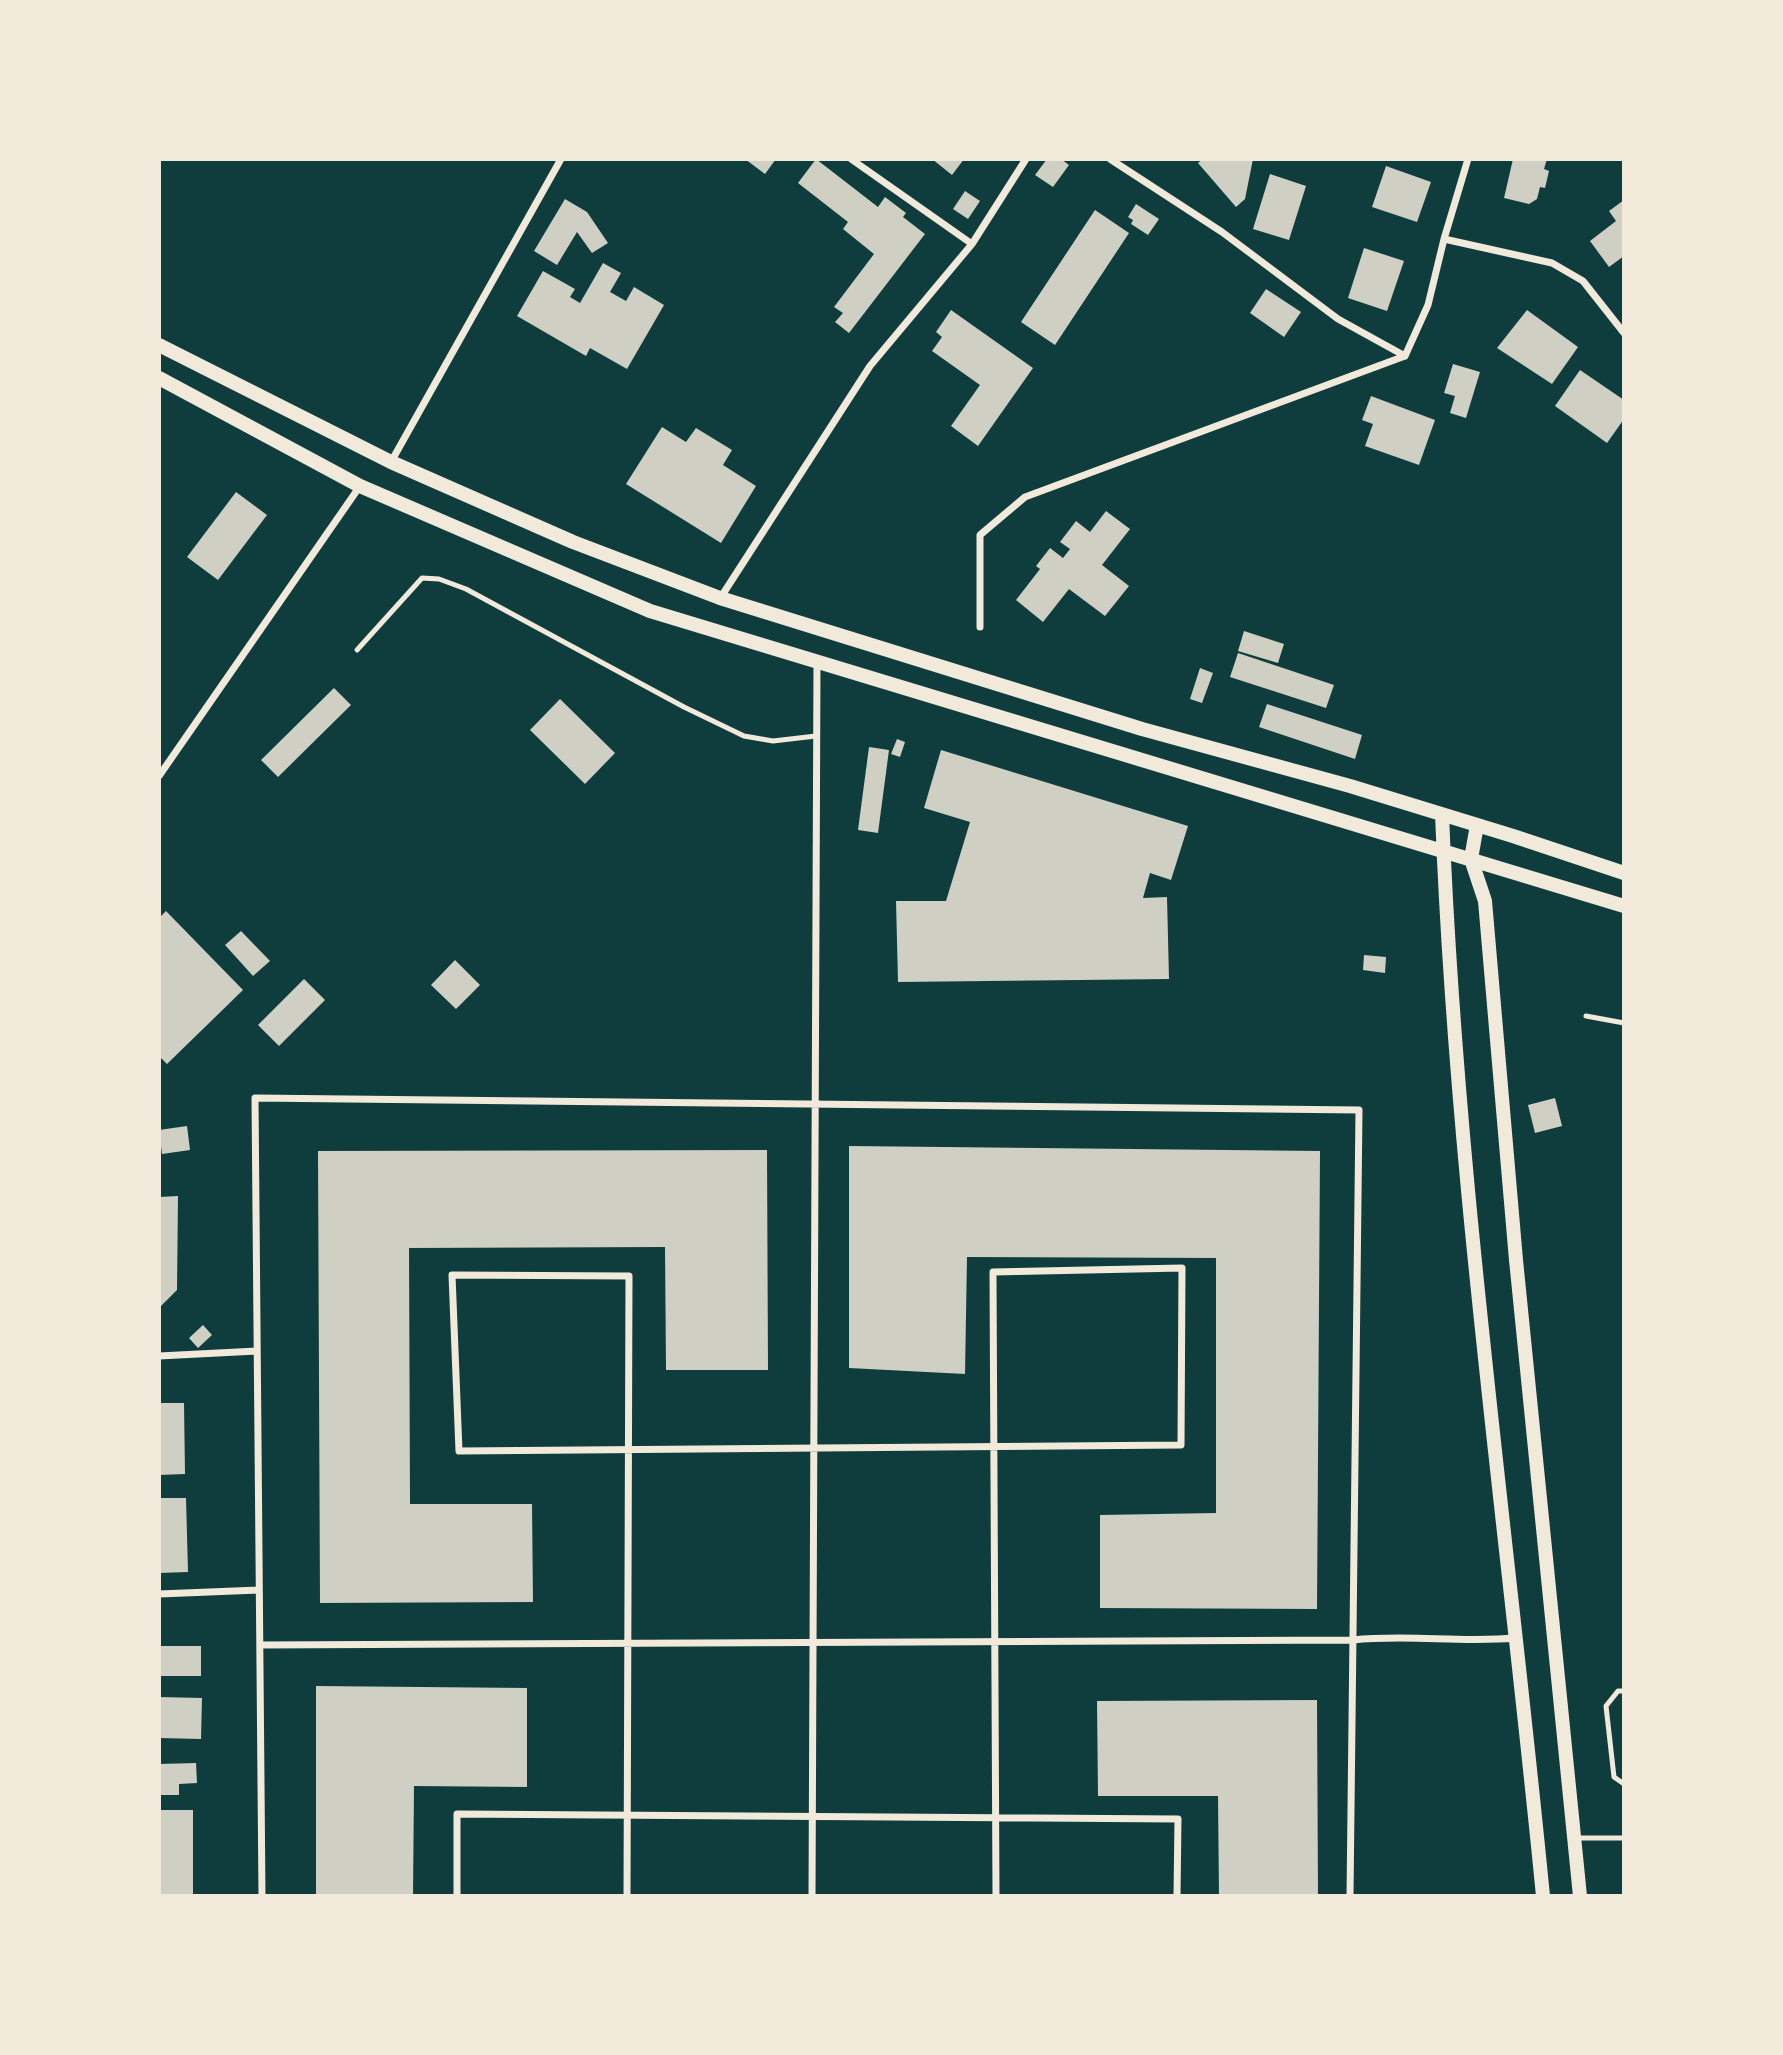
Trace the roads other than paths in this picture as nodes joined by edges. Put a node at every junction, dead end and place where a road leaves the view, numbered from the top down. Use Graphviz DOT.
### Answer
graph roads {
  1 [pos="561,159"];
  2 [pos="851,159"];
  3 [pos="1026,159"];
  4 [pos="1110,159"];
  5 [pos="1468,159"];
  6 [pos="1444,239"];
  7 [pos="972,244"];
  8 [pos="1624,333"];
  9 [pos="159,345"];
  10 [pos="1405,356"];
  11 [pos="159,378"];
  12 [pos="391,462"];
  13 [pos="359,486"];
  14 [pos="720,598"];
  15 [pos="981,627"];
  16 [pos="357,650"];
  17 [pos="817,662"];
  18 [pos="816,736"];
  19 [pos="159,776"];
  20 [pos="1442,814"];
  21 [pos="1477,825"];
  22 [pos="1443,851"];
  23 [pos="1471,859"];
  24 [pos="1624,873"];
  25 [pos="1624,905"];
  26 [pos="1586,1016"];
  27 [pos="1624,1023"];
  28 [pos="815,1104"];
  29 [pos="257,1351"];
  30 [pos="159,1356"];
  31 [pos="994,1447"];
  32 [pos="814,1448"];
  33 [pos="628,1450"];
  34 [pos="259,1590"];
  35 [pos="159,1594"];
  36 [pos="1516,1638"];
  37 [pos="1353,1640"];
  38 [pos="995,1642"];
  39 [pos="628,1643"];
  40 [pos="813,1643"];
  41 [pos="260,1645"];
  42 [pos="1624,1691"];
  43 [pos="1624,1784"];
  44 [pos="628,1815"];
  45 [pos="812,1816"];
  46 [pos="996,1818"];
  47 [pos="1575,1838"];
  48 [pos="1624,1838"];
  49 [pos="262,1896"];
  50 [pos="457,1896"];
  51 [pos="627,1896"];
  52 [pos="812,1896"];
  53 [pos="996,1896"];
  54 [pos="1177,1896"];
  55 [pos="1350,1896"];
  56 [pos="1543,1896"];
  57 [pos="1580,1896"];
  1 -- 12 [label="street"];
  2 -- 7 [label="street"];
  3 -- 7 [label="street"];
  4 -- 10 [label="street"];
  5 -- 6 [label="street"];
  6 -- 8 [label="street"];
  6 -- 10 [label="street"];
  7 -- 14 [label="street"];
  9 -- 12 [label="main road"];
  10 -- 15 [label="street"];
  11 -- 13 [label="main road"];
  12 -- 14 [label="main road"];
  13 -- 17 [label="main road"];
  13 -- 19 [label="street"];
  14 -- 20 [label="main road"];
  16 -- 18 [label="lane"];
  17 -- 18 [label="street"];
  17 -- 22 [label="main road"];
  18 -- 28 [label="street"];
  20 -- 21 [label="main road"];
  20 -- 22 [label="main road"];
  21 -- 23 [label="main road"];
  21 -- 24 [label="main road"];
  22 -- 23 [label="main road"];
  22 -- 36 [label="main road"];
  23 -- 25 [label="main road"];
  23 -- 47 [label="main road"];
  26 -- 27 [label="lane"];
  28 -- 29 [label="street"];
  28 -- 32 [label="street"];
  28 -- 37 [label="street"];
  29 -- 30 [label="street"];
  29 -- 34 [label="street"];
  31 -- 31 [label="street"];
  31 -- 32 [label="street"];
  31 -- 38 [label="street"];
  32 -- 33 [label="street"];
  32 -- 40 [label="street"];
  33 -- 33 [label="street"];
  33 -- 39 [label="street"];
  34 -- 35 [label="street"];
  34 -- 41 [label="street"];
  36 -- 37 [label="street"];
  36 -- 56 [label="main road"];
  37 -- 38 [label="street"];
  37 -- 55 [label="street"];
  38 -- 40 [label="street"];
  38 -- 46 [label="street"];
  39 -- 40 [label="street"];
  39 -- 41 [label="street"];
  39 -- 44 [label="street"];
  40 -- 45 [label="street"];
  41 -- 49 [label="street"];
  42 -- 43 [label="lane"];
  44 -- 45 [label="street"];
  44 -- 50 [label="street"];
  44 -- 51 [label="street"];
  45 -- 46 [label="street"];
  45 -- 52 [label="street"];
  46 -- 53 [label="street"];
  46 -- 54 [label="street"];
  47 -- 48 [label="lane"];
  47 -- 57 [label="main road"];
}
